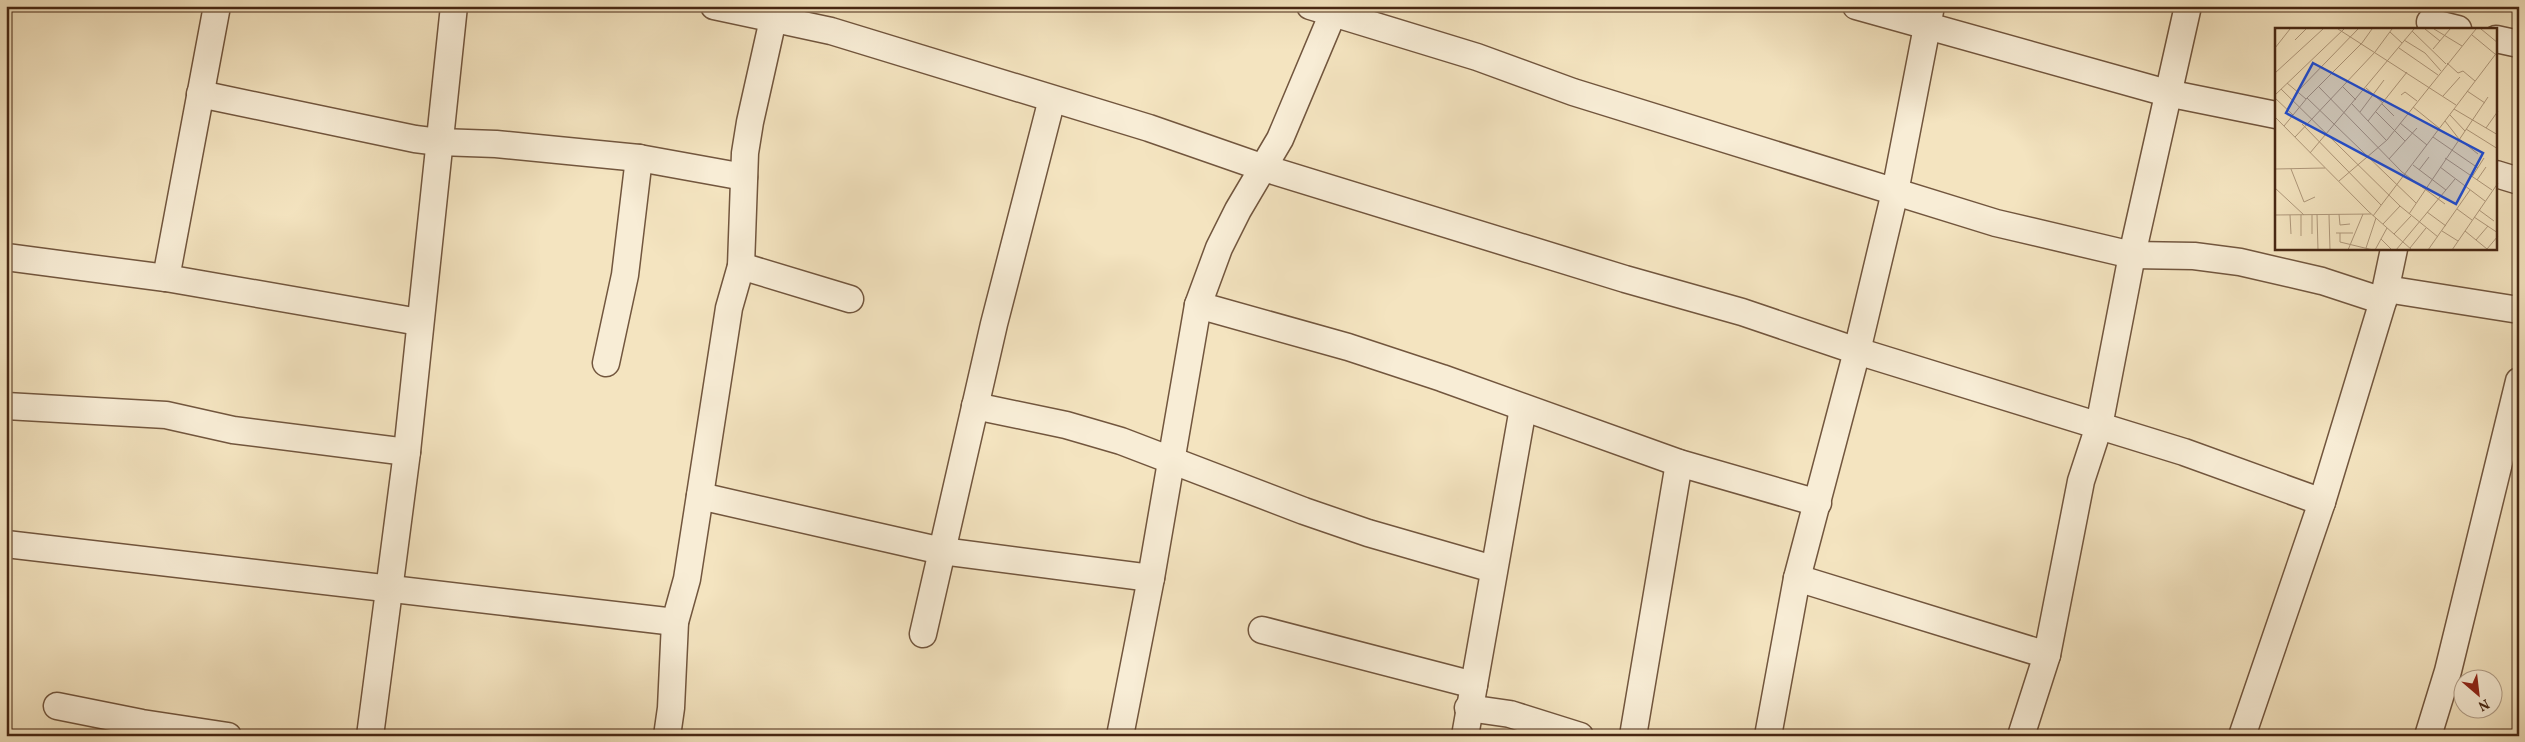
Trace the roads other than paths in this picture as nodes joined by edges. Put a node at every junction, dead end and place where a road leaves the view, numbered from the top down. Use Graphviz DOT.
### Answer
graph roads {
  1 [pos="216,6"];
  2 [pos="454,6"];
  3 [pos="714,6"];
  4 [pos="1856,6"];
  5 [pos="2188,6"];
  6 [pos="1326,9"];
  7 [pos="775,13"];
  8 [pos="1929,16"];
  9 [pos="2431,19"];
  10 [pos="2455,28"];
  11 [pos="2498,39"];
  12 [pos="2519,44"];
  13 [pos="2167,93"];
  14 [pos="200,94"];
  15 [pos="1052,99"];
  16 [pos="2275,115"];
  17 [pos="439,142"];
  18 [pos="639,158"];
  19 [pos="1264,168"];
  20 [pos="2498,175"];
  21 [pos="744,177"];
  22 [pos="2519,181"];
  23 [pos="1894,192"];
  24 [pos="2394,250"];
  25 [pos="2132,255"];
  26 [pos="6,257"];
  27 [pos="740,266"];
  28 [pos="166,278"];
  29 [pos="2384,295"];
  30 [pos="850,299"];
  31 [pos="1198,305"];
  32 [pos="2519,310"];
  33 [pos="419,322"];
  34 [pos="1857,351"];
  35 [pos="606,363"];
  36 [pos="2519,381"];
  37 [pos="6,406"];
  38 [pos="975,406"];
  39 [pos="1523,408"];
  40 [pos="2099,426"];
  41 [pos="407,452"];
  42 [pos="1171,461"];
  43 [pos="1679,463"];
  44 [pos="700,496"];
  45 [pos="2322,502"];
  46 [pos="1818,503"];
  47 [pos="6,544"];
  48 [pos="942,551"];
  49 [pos="1493,569"];
  50 [pos="1151,578"];
  51 [pos="1797,578"];
  52 [pos="389,587"];
  53 [pos="675,622"];
  54 [pos="1262,630"];
  55 [pos="923,634"];
  56 [pos="2047,655"];
  57 [pos="1471,697"];
  58 [pos="57,706"];
  59 [pos="228,736"];
  60 [pos="370,736"];
  61 [pos="667,736"];
  62 [pos="1120,736"];
  63 [pos="1465,736"];
  64 [pos="1580,736"];
  65 [pos="1633,736"];
  66 [pos="1768,736"];
  67 [pos="2021,736"];
  68 [pos="2242,736"];
  69 [pos="2428,736"];
  1 -- 14 [label="street"];
  2 -- 17 [label="street"];
  3 -- 7 [label="street"];
  4 -- 8 [label="street"];
  5 -- 13 [label="street"];
  6 -- 19 [label="street"];
  6 -- 23 [label="street"];
  7 -- 15 [label="street"];
  7 -- 21 [label="street"];
  8 -- 13 [label="street"];
  8 -- 23 [label="street"];
  9 -- 10 [label="street"];
  11 -- 12 [label="street"];
  13 -- 16 [label="street"];
  13 -- 25 [label="street"];
  14 -- 17 [label="street"];
  14 -- 28 [label="street"];
  15 -- 19 [label="street"];
  15 -- 38 [label="street"];
  17 -- 18 [label="street"];
  17 -- 33 [label="street"];
  18 -- 21 [label="street"];
  18 -- 35 [label="street"];
  19 -- 31 [label="street"];
  19 -- 34 [label="street"];
  20 -- 22 [label="street"];
  21 -- 27 [label="street"];
  23 -- 25 [label="street"];
  23 -- 34 [label="street"];
  24 -- 29 [label="street"];
  25 -- 29 [label="street"];
  25 -- 40 [label="street"];
  26 -- 28 [label="street"];
  27 -- 30 [label="street"];
  27 -- 44 [label="street"];
  28 -- 33 [label="street"];
  29 -- 32 [label="street"];
  29 -- 45 [label="street"];
  31 -- 39 [label="street"];
  31 -- 42 [label="street"];
  33 -- 41 [label="street"];
  34 -- 40 [label="street"];
  34 -- 46 [label="street"];
  36 -- 69 [label="street"];
  37 -- 41 [label="street"];
  38 -- 42 [label="street"];
  38 -- 48 [label="street"];
  39 -- 43 [label="street"];
  39 -- 49 [label="street"];
  40 -- 45 [label="street"];
  40 -- 56 [label="street"];
  41 -- 52 [label="street"];
  42 -- 49 [label="street"];
  42 -- 50 [label="street"];
  43 -- 46 [label="street"];
  43 -- 65 [label="street"];
  44 -- 48 [label="street"];
  44 -- 53 [label="street"];
  45 -- 68 [label="street"];
  46 -- 51 [label="street"];
  47 -- 52 [label="street"];
  48 -- 50 [label="street"];
  48 -- 55 [label="street"];
  49 -- 57 [label="street"];
  50 -- 62 [label="street"];
  51 -- 56 [label="street"];
  51 -- 66 [label="street"];
  52 -- 53 [label="street"];
  52 -- 60 [label="street"];
  53 -- 61 [label="street"];
  54 -- 57 [label="street"];
  56 -- 67 [label="street"];
  57 -- 63 [label="street"];
  57 -- 64 [label="street"];
  58 -- 59 [label="street"];
}
